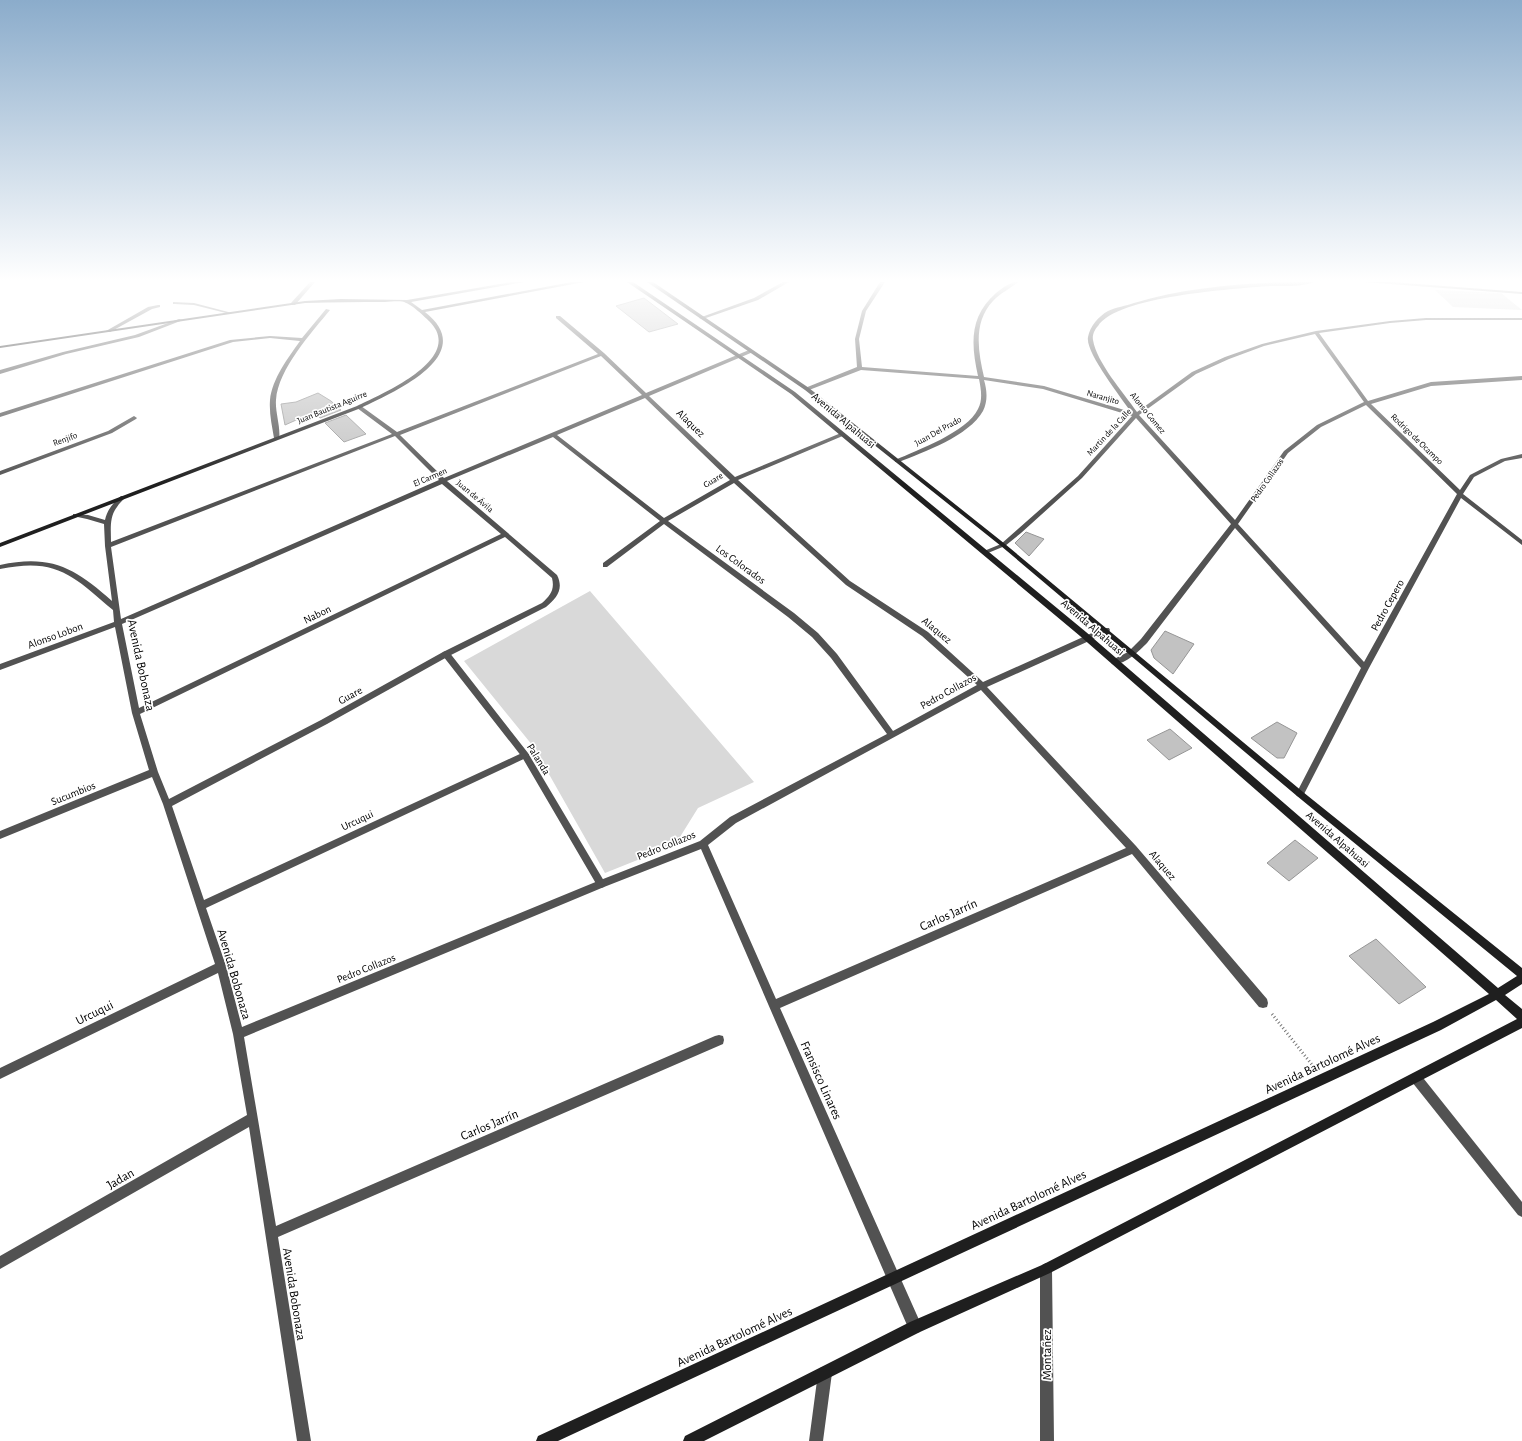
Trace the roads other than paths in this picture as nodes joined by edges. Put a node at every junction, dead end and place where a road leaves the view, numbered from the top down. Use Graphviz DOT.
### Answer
graph roads {
  1 [pos="81,349"];
  2 [pos="209,349"];
  3 [pos="298,349"];
  4 [pos="440,349"];
  5 [pos="596,349"];
  6 [pos="728,349"];
  7 [pos="748,349"];
  8 [pos="858,349"];
  9 [pos="976,349"];
  10 [pos="1093,349"];
  11 [pos="1251,349"];
  12 [pos="1328,349"];
  13 [pos="751,351"];
  14 [pos="602,354"];
  15 [pos="738,356"];
  16 [pos="860,368"];
  17 [pos="1,371"];
  18 [pos="981,378"];
  19 [pos="1522,378"];
  20 [pos="807,389"];
  21 [pos="645,396"];
  22 [pos="1367,403"];
  23 [pos="358,407"];
  24 [pos="0,415"];
  25 [pos="1136,415"];
  26 [pos="134,418"];
  27 [pos="396,434"];
  28 [pos="553,434"];
  29 [pos="843,434"];
  30 [pos="277,438"];
  31 [pos="1522,456"];
  32 [pos="897,461"];
  33 [pos="0,473"];
  34 [pos="734,480"];
  35 [pos="443,481"];
  36 [pos="1460,494"];
  37 [pos="123,497"];
  38 [pos="76,515"];
  39 [pos="664,522"];
  40 [pos="107,523"];
  41 [pos="1235,524"];
  42 [pos="506,534"];
  43 [pos="1522,543"];
  44 [pos="0,545"];
  45 [pos="108,546"];
  46 [pos="1003,546"];
  47 [pos="986,552"];
  48 [pos="605,565"];
  49 [pos="0,567"];
  50 [pos="544,605"];
  51 [pos="117,610"];
  52 [pos="118,623"];
  53 [pos="1106,630"];
  54 [pos="1088,638"];
  55 [pos="446,654"];
  56 [pos="1131,654"];
  57 [pos="1115,662"];
  58 [pos="0,667"];
  59 [pos="1365,668"];
  60 [pos="982,686"];
  61 [pos="136,713"];
  62 [pos="892,735"];
  63 [pos="525,755"];
  64 [pos="154,772"];
  65 [pos="1300,794"];
  66 [pos="167,804"];
  67 [pos="0,835"];
  68 [pos="703,844"];
  69 [pos="1133,849"];
  70 [pos="601,884"];
  71 [pos="200,906"];
  72 [pos="222,966"];
  73 [pos="1522,974"];
  74 [pos="1522,978"];
  75 [pos="1498,994"];
  76 [pos="1262,1003"];
  77 [pos="774,1005"];
  78 [pos="1522,1016"];
  79 [pos="1522,1022"];
  80 [pos="238,1034"];
  81 [pos="718,1040"];
  82 [pos="0,1074"];
  83 [pos="1416,1078"];
  84 [pos="253,1118"];
  85 [pos="1522,1211"];
  86 [pos="271,1234"];
  87 [pos="0,1263"];
  88 [pos="1046,1269"];
  89 [pos="894,1278"];
  90 [pos="915,1327"];
  91 [pos="825,1373"];
  92 [pos="304,1441"];
  93 [pos="544,1441"];
  94 [pos="690,1441"];
  95 [pos="816,1441"];
  96 [pos="1046,1441"];
  1 -- 17 [label="street"];
  2 -- 24 [label="street"];
  3 -- 30 [label="street"];
  4 -- 23 [label="main road, Juan Bautista Aguirre"];
  5 -- 14 [label="street, Alaquez"];
  6 -- 15 [label="main road, Avenida Alpahuasi"];
  7 -- 13 [label="main road, Avenida Alpahuasi"];
  8 -- 16 [label="street"];
  9 -- 18 [label="street, Juan Del Prado"];
  10 -- 25 [label="street, Alonso Gomez"];
  11 -- 25 [label="street, Martin de la Calle"];
  12 -- 22 [label="street, Rodrigo de Ocampo"];
  13 -- 15 [label="street, El Carmen"];
  13 -- 20 [label="main road, Avenida Alpahuasi"];
  14 -- 21 [label="street, Alaquez"];
  14 -- 27 [label="street"];
  15 -- 21 [label="street, El Carmen"];
  15 -- 29 [label="main road, Avenida Alpahuasi"];
  16 -- 18 [label="street, Naranjito"];
  16 -- 20 [label="street, Naranjito"];
  18 -- 25 [label="street, Naranjito"];
  18 -- 32 [label="street, Juan Del Prado"];
  19 -- 22 [label="street, Pedro Collazos"];
  20 -- 32 [label="main road, Avenida Alpahuasi"];
  21 -- 28 [label="street, El Carmen"];
  21 -- 34 [label="street, Alaquez"];
  22 -- 36 [label="street, Rodrigo de Ocampo"];
  22 -- 41 [label="street, Pedro Collazos"];
  23 -- 27 [label="street, Juan de Ávila"];
  23 -- 30 [label="main road, Juan Bautista Aguirre"];
  25 -- 41 [label="street, Alonso Gomez"];
  25 -- 46 [label="street, Martin de la Calle"];
  26 -- 33 [label="street, Renjifo"];
  27 -- 35 [label="street, Juan de Ávila"];
  27 -- 45 [label="street"];
  28 -- 35 [label="street, El Carmen"];
  28 -- 39 [label="street, Los Colorados"];
  29 -- 34 [label="street, Guare"];
  29 -- 47 [label="main road, Avenida Alpahuasi"];
  30 -- 37 [label="main road, Juan Bautista Aguirre"];
  31 -- 36 [label="street, Pedro Cepero"];
  32 -- 46 [label="main road, Avenida Alpahuasi"];
  34 -- 39 [label="street, Guare"];
  34 -- 60 [label="street, Alaquez"];
  35 -- 42 [label="street, Juan de Ávila"];
  35 -- 52 [label="street, El Carmen"];
  36 -- 43 [label="street, Rodrigo de Ocampo"];
  36 -- 59 [label="street, Pedro Cepero"];
  37 -- 38 [label="main road, Juan Bautista Aguirre"];
  37 -- 40 [label="street, Avenida Bobonaza"];
  38 -- 40 [label="street"];
  38 -- 44 [label="main road, Juan Bautista Aguirre"];
  39 -- 48 [label="street, Guare"];
  39 -- 62 [label="street, Los Colorados"];
  40 -- 45 [label="street, Avenida Bobonaza"];
  41 -- 56 [label="street, Pedro Collazos"];
  41 -- 59 [label="street, Alonso Gomez"];
  42 -- 50 [label="street, Juan de Ávila"];
  42 -- 61 [label="street, Nabon"];
  45 -- 51 [label="street, Avenida Bobonaza"];
  46 -- 47 [label="street, Martin de la Calle"];
  46 -- 53 [label="main road, Avenida Alpahuasi"];
  47 -- 54 [label="main road, Avenida Alpahuasi"];
  49 -- 51 [label="street"];
  50 -- 55 [label="street, Guare"];
  51 -- 52 [label="street, Avenida Bobonaza"];
  52 -- 58 [label="street, Alonso Lobon"];
  52 -- 61 [label="street, Avenida Bobonaza"];
  53 -- 54 [label="street, Pedro Collazos"];
  53 -- 56 [label="main road, Avenida Alpahuasi"];
  54 -- 57 [label="main road, Avenida Alpahuasi"];
  54 -- 60 [label="street, Pedro Collazos"];
  55 -- 63 [label="street, Palanda"];
  55 -- 66 [label="street, Guare"];
  56 -- 57 [label="street, Pedro Collazos"];
  56 -- 65 [label="main road, Avenida Alpahuasi"];
  57 -- 75 [label="main road, Avenida Alpahuasi"];
  59 -- 65 [label="street, Pedro Cepero"];
  60 -- 62 [label="street, Pedro Collazos"];
  60 -- 69 [label="street, Alaquez"];
  61 -- 64 [label="street, Avenida Bobonaza"];
  62 -- 68 [label="street, Pedro Collazos"];
  63 -- 70 [label="street, Palanda"];
  63 -- 71 [label="street, Urcuqui"];
  64 -- 66 [label="street, Avenida Bobonaza"];
  64 -- 67 [label="street, Sucumbios"];
  65 -- 73 [label="main road, Avenida Alpahuasi"];
  66 -- 71 [label="street, Avenida Bobonaza"];
  68 -- 70 [label="street, Pedro Collazos"];
  68 -- 77 [label="street, Fransisco Linares"];
  69 -- 76 [label="street, Alaquez"];
  69 -- 77 [label="street, Carlos Jarrín"];
  70 -- 80 [label="street, Pedro Collazos"];
  71 -- 72 [label="street, Avenida Bobonaza"];
  72 -- 80 [label="street, Avenida Bobonaza"];
  72 -- 82 [label="street, Urcuqui"];
  74 -- 75 [label="main road, Avenida Bartolomé Alves"];
  75 -- 78 [label="main road, Avenida Alpahuasi"];
  75 -- 89 [label="main road, Avenida Bartolomé Alves"];
  77 -- 89 [label="street, Fransisco Linares"];
  79 -- 83 [label="main road"];
  80 -- 84 [label="street, Avenida Bobonaza"];
  81 -- 86 [label="street, Carlos Jarrín"];
  83 -- 85 [label="street"];
  83 -- 88 [label="main road"];
  84 -- 86 [label="street, Avenida Bobonaza"];
  84 -- 87 [label="street, Jadan"];
  86 -- 92 [label="street, Avenida Bobonaza"];
  88 -- 90 [label="main road"];
  88 -- 96 [label="street, Montañez"];
  89 -- 90 [label="street, Fransisco Linares"];
  89 -- 93 [label="main road, Avenida Bartolomé Alves"];
  90 -- 91 [label="main road"];
  91 -- 94 [label="main road"];
  91 -- 95 [label="street"];
}
